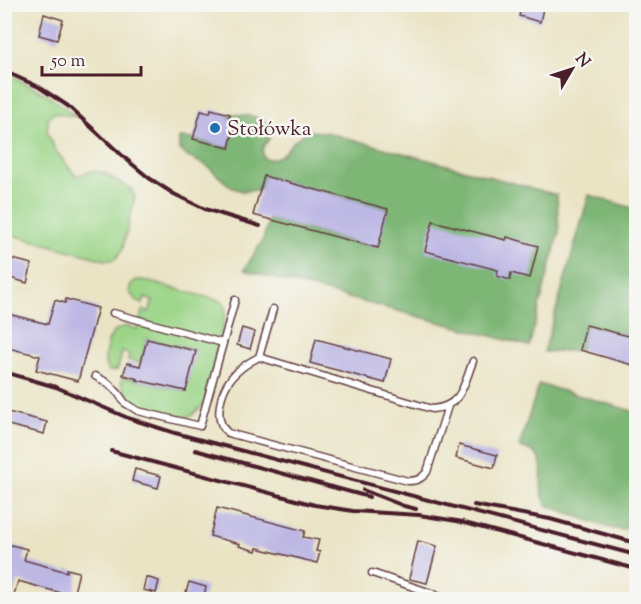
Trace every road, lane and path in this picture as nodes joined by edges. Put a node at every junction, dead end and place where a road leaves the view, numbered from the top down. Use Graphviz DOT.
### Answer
graph roads {
  1 [pos="235,300"];
  2 [pos="273,309"];
  3 [pos="112,313"];
  4 [pos="223,343"];
  5 [pos="259,357"];
  6 [pos="473,361"];
  7 [pos="95,376"];
  8 [pos="448,406"];
  9 [pos="372,573"];
  10 [pos="452,600"];
  1 -- 4 [label="lane"];
  2 -- 5 [label="lane"];
  3 -- 4 [label="lane"];
  4 -- 7 [label="lane"];
  5 -- 8 [label="lane"];
  5 -- 8 [label="lane"];
  6 -- 8 [label="lane"];
  9 -- 10 [label="lane"];
}
